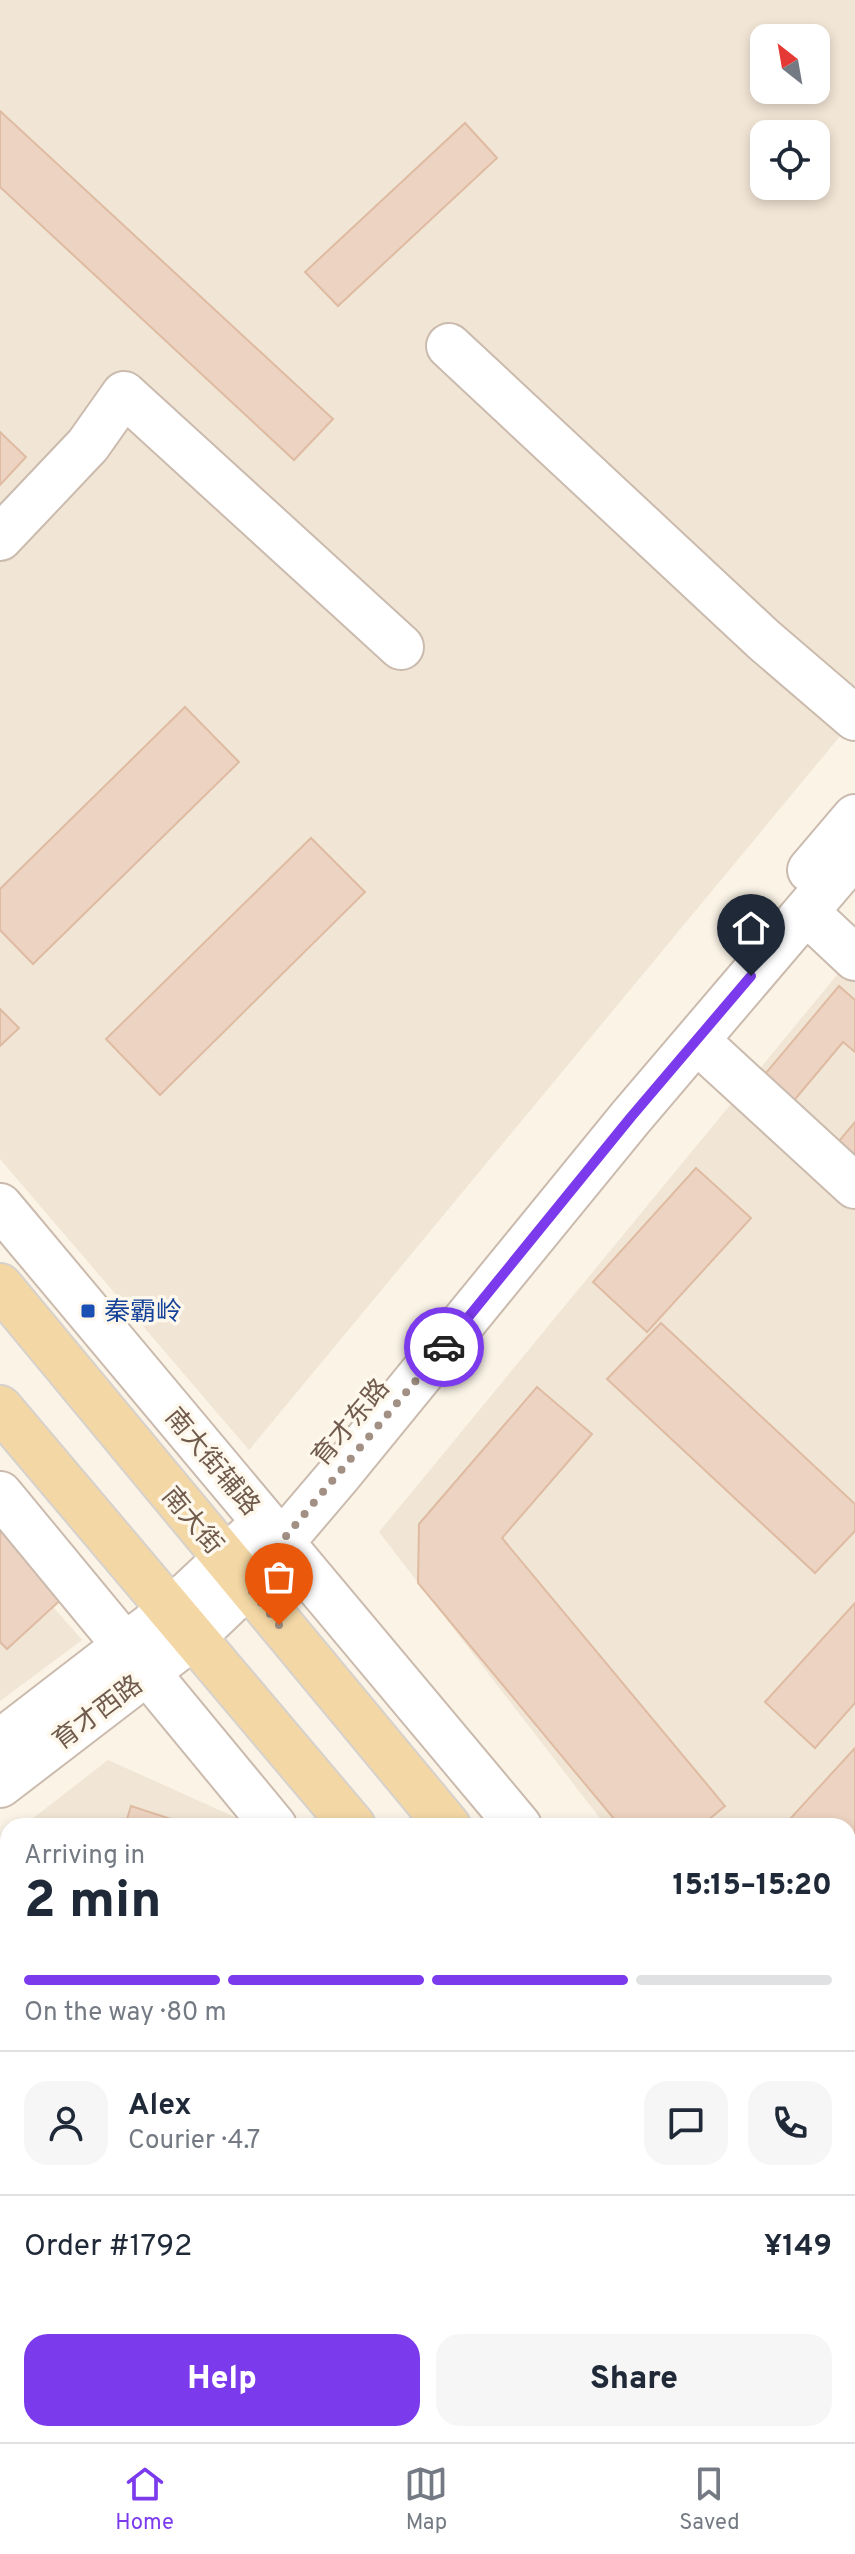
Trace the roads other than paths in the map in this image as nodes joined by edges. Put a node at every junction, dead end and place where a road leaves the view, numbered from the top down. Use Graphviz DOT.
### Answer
graph roads {
  1 [pos="449,346"];
  2 [pos="0,538"];
  3 [pos="401,647"];
  4 [pos="855,718"];
  5 [pos="855,817"];
  6 [pos="855,854"];
  7 [pos="806,912"];
  8 [pos="855,958"];
  9 [pos="697,1041"];
  10 [pos="855,1186"];
  11 [pos="0,1206"];
  12 [pos="0,1286"];
  13 [pos="0,1408"];
  14 [pos="0,1494"];
  15 [pos="273,1533"];
  16 [pos="236,1572"];
  17 [pos="182,1624"];
  18 [pos="136,1661"];
  19 [pos="0,1742"];
  20 [pos="0,1749"];
  21 [pos="43,1752"];
  22 [pos="0,1785"];
  23 [pos="267,1818"];
  24 [pos="346,1818"];
  25 [pos="441,1818"];
  26 [pos="512,1818"];
  1 -- 4 [label="street"];
  2 -- 3 [label="street"];
  5 -- 15 [label="street, 育才东路"];
  6 -- 7 [label="street, 育才东路"];
  7 -- 8 [label="street"];
  7 -- 9 [label="street, 育才东路"];
  9 -- 10 [label="street"];
  9 -- 15 [label="street, 育才东路"];
  11 -- 15 [label="street, 南大街辅路"];
  12 -- 16 [label="main road, 南大街"];
  13 -- 17 [label="main road"];
  14 -- 18 [label="street"];
  15 -- 16 [label="street, 育才东路"];
  15 -- 26 [label="street, 南大街辅路"];
  16 -- 17 [label="street, 育才东路"];
  16 -- 25 [label="main road, 南大街"];
  17 -- 18 [label="street, 育才西路"];
  17 -- 24 [label="main road"];
  18 -- 19 [label="street, 育才西路"];
  18 -- 21 [label="street, 育才西路"];
  18 -- 23 [label="street"];
  20 -- 21 [label="street"];
  21 -- 22 [label="street, 育才西路"];
}
